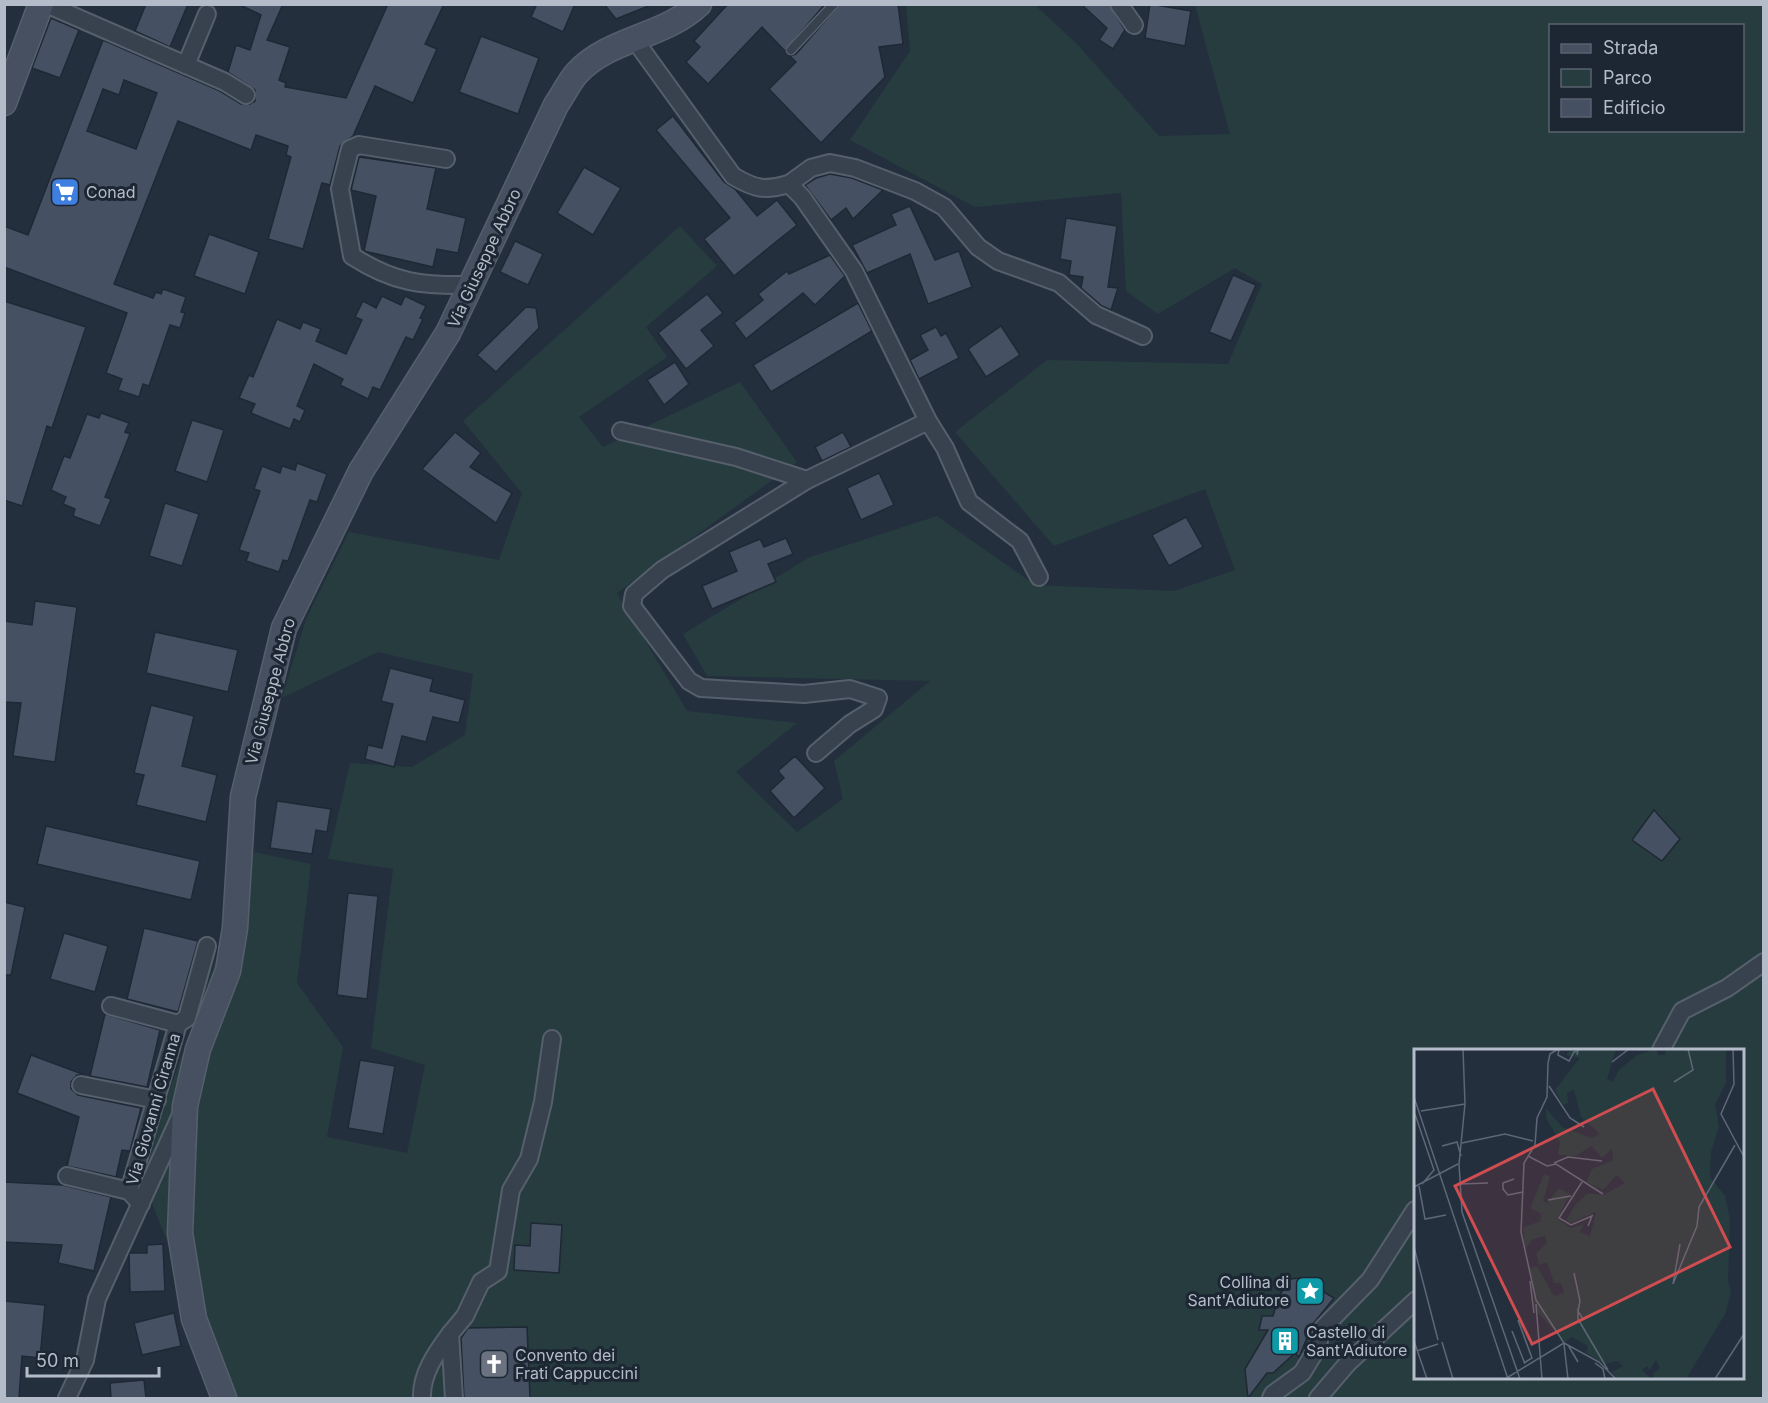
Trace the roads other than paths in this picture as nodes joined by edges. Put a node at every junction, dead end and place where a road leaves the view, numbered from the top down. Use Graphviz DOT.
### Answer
graph roads {
  1 [pos="40,4"];
  2 [pos="46,4"];
  3 [pos="699,4"];
  4 [pos="834,4"];
  5 [pos="1119,4"];
  6 [pos="207,14"];
  7 [pos="1134,25"];
  8 [pos="634,39"];
  9 [pos="791,50"];
  10 [pos="186,65"];
  11 [pos="246,95"];
  12 [pos="4,103"];
  13 [pos="447,159"];
  14 [pos="789,184"];
  15 [pos="471,285"];
  16 [pos="1143,336"];
  17 [pos="928,421"];
  18 [pos="621,431"];
  19 [pos="807,480"];
  20 [pos="1040,578"];
  21 [pos="816,753"];
  22 [pos="207,946"];
  23 [pos="1764,962"];
  24 [pos="111,1006"];
  25 [pos="178,1024"];
  26 [pos="552,1039"];
  27 [pos="1662,1049"];
  28 [pos="81,1085"];
  29 [pos="157,1100"];
  30 [pos="185,1106"];
  31 [pos="67,1176"];
  32 [pos="129,1191"];
  33 [pos="141,1204"];
  34 [pos="1414,1213"];
  35 [pos="1414,1302"];
  36 [pos="450,1334"];
  37 [pos="67,1398"];
  38 [pos="224,1398"];
  39 [pos="422,1398"];
  40 [pos="454,1398"];
  41 [pos="1271,1398"];
  42 [pos="1318,1398"];
  1 -- 12 [label="street"];
  2 -- 10 [label="street"];
  3 -- 8 [label="street, Via Giuseppe Abbro"];
  4 -- 9 [label="lane"];
  5 -- 7 [label="street"];
  6 -- 10 [label="street"];
  8 -- 14 [label="street"];
  8 -- 15 [label="street, Via Giuseppe Abbro"];
  10 -- 11 [label="street"];
  13 -- 15 [label="street"];
  14 -- 16 [label="street"];
  14 -- 17 [label="street"];
  15 -- 30 [label="street, Via Giuseppe Abbro"];
  17 -- 19 [label="street"];
  17 -- 20 [label="street"];
  18 -- 19 [label="street"];
  19 -- 21 [label="street"];
  22 -- 25 [label="street, Via Giovanni Ciranna"];
  23 -- 27 [label="street"];
  24 -- 25 [label="street"];
  25 -- 29 [label="street, Via Giovanni Ciranna"];
  26 -- 36 [label="street"];
  28 -- 29 [label="street"];
  29 -- 32 [label="street, Via Giovanni Ciranna"];
  30 -- 33 [label="street"];
  30 -- 38 [label="street, Via Giuseppe Abbro"];
  31 -- 32 [label="street, Via Giovanni Ciranna"];
  32 -- 33 [label="street, Via Giovanni Ciranna"];
  33 -- 37 [label="street"];
  34 -- 41 [label="street"];
  35 -- 42 [label="street"];
  36 -- 39 [label="street"];
  36 -- 40 [label="street"];
}
